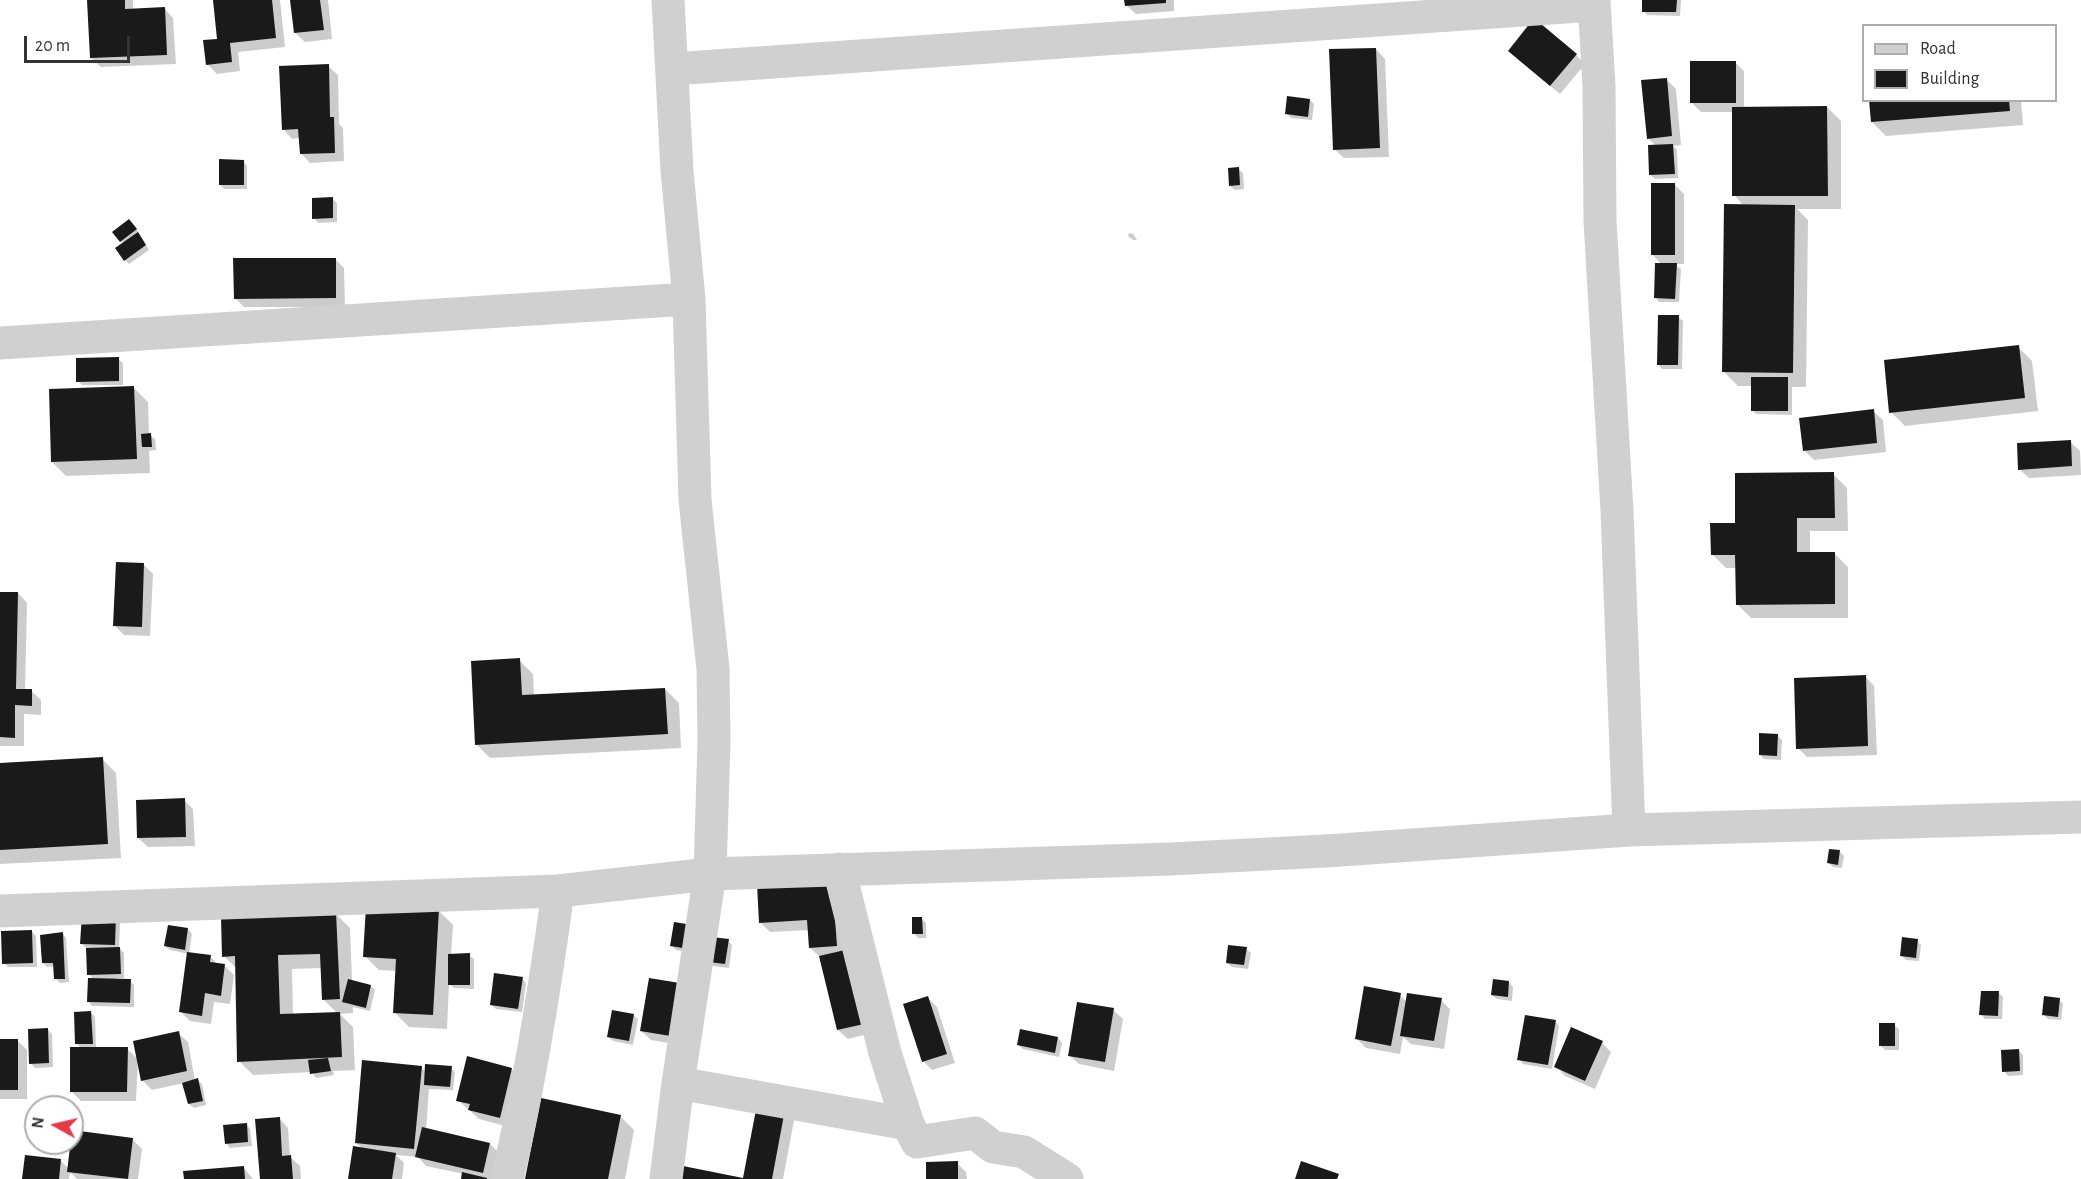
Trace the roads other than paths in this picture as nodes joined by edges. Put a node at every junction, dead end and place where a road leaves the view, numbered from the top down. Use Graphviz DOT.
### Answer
graph roads {
  1 [pos="669,0"];
  2 [pos="1594,3"];
  3 [pos="672,69"];
  4 [pos="689,299"];
  5 [pos="0,343"];
  6 [pos="2081,817"];
  7 [pos="1629,830"];
  8 [pos="839,869"];
  9 [pos="710,874"];
  10 [pos="558,891"];
  11 [pos="0,910"];
  12 [pos="678,1083"];
  13 [pos="908,1124"];
  14 [pos="507,1179"];
  15 [pos="666,1179"];
  16 [pos="1067,1179"];
  1 -- 3 [label="street"];
  2 -- 3 [label="street"];
  2 -- 7 [label="street"];
  3 -- 4 [label="street"];
  4 -- 5 [label="street"];
  4 -- 9 [label="street"];
  6 -- 7 [label="street"];
  7 -- 8 [label="street"];
  8 -- 9 [label="street"];
  8 -- 13 [label="street"];
  9 -- 10 [label="street"];
  9 -- 12 [label="street"];
  10 -- 11 [label="street"];
  10 -- 14 [label="street"];
  12 -- 13 [label="street"];
  12 -- 15 [label="street"];
  13 -- 16 [label="street"];
}
